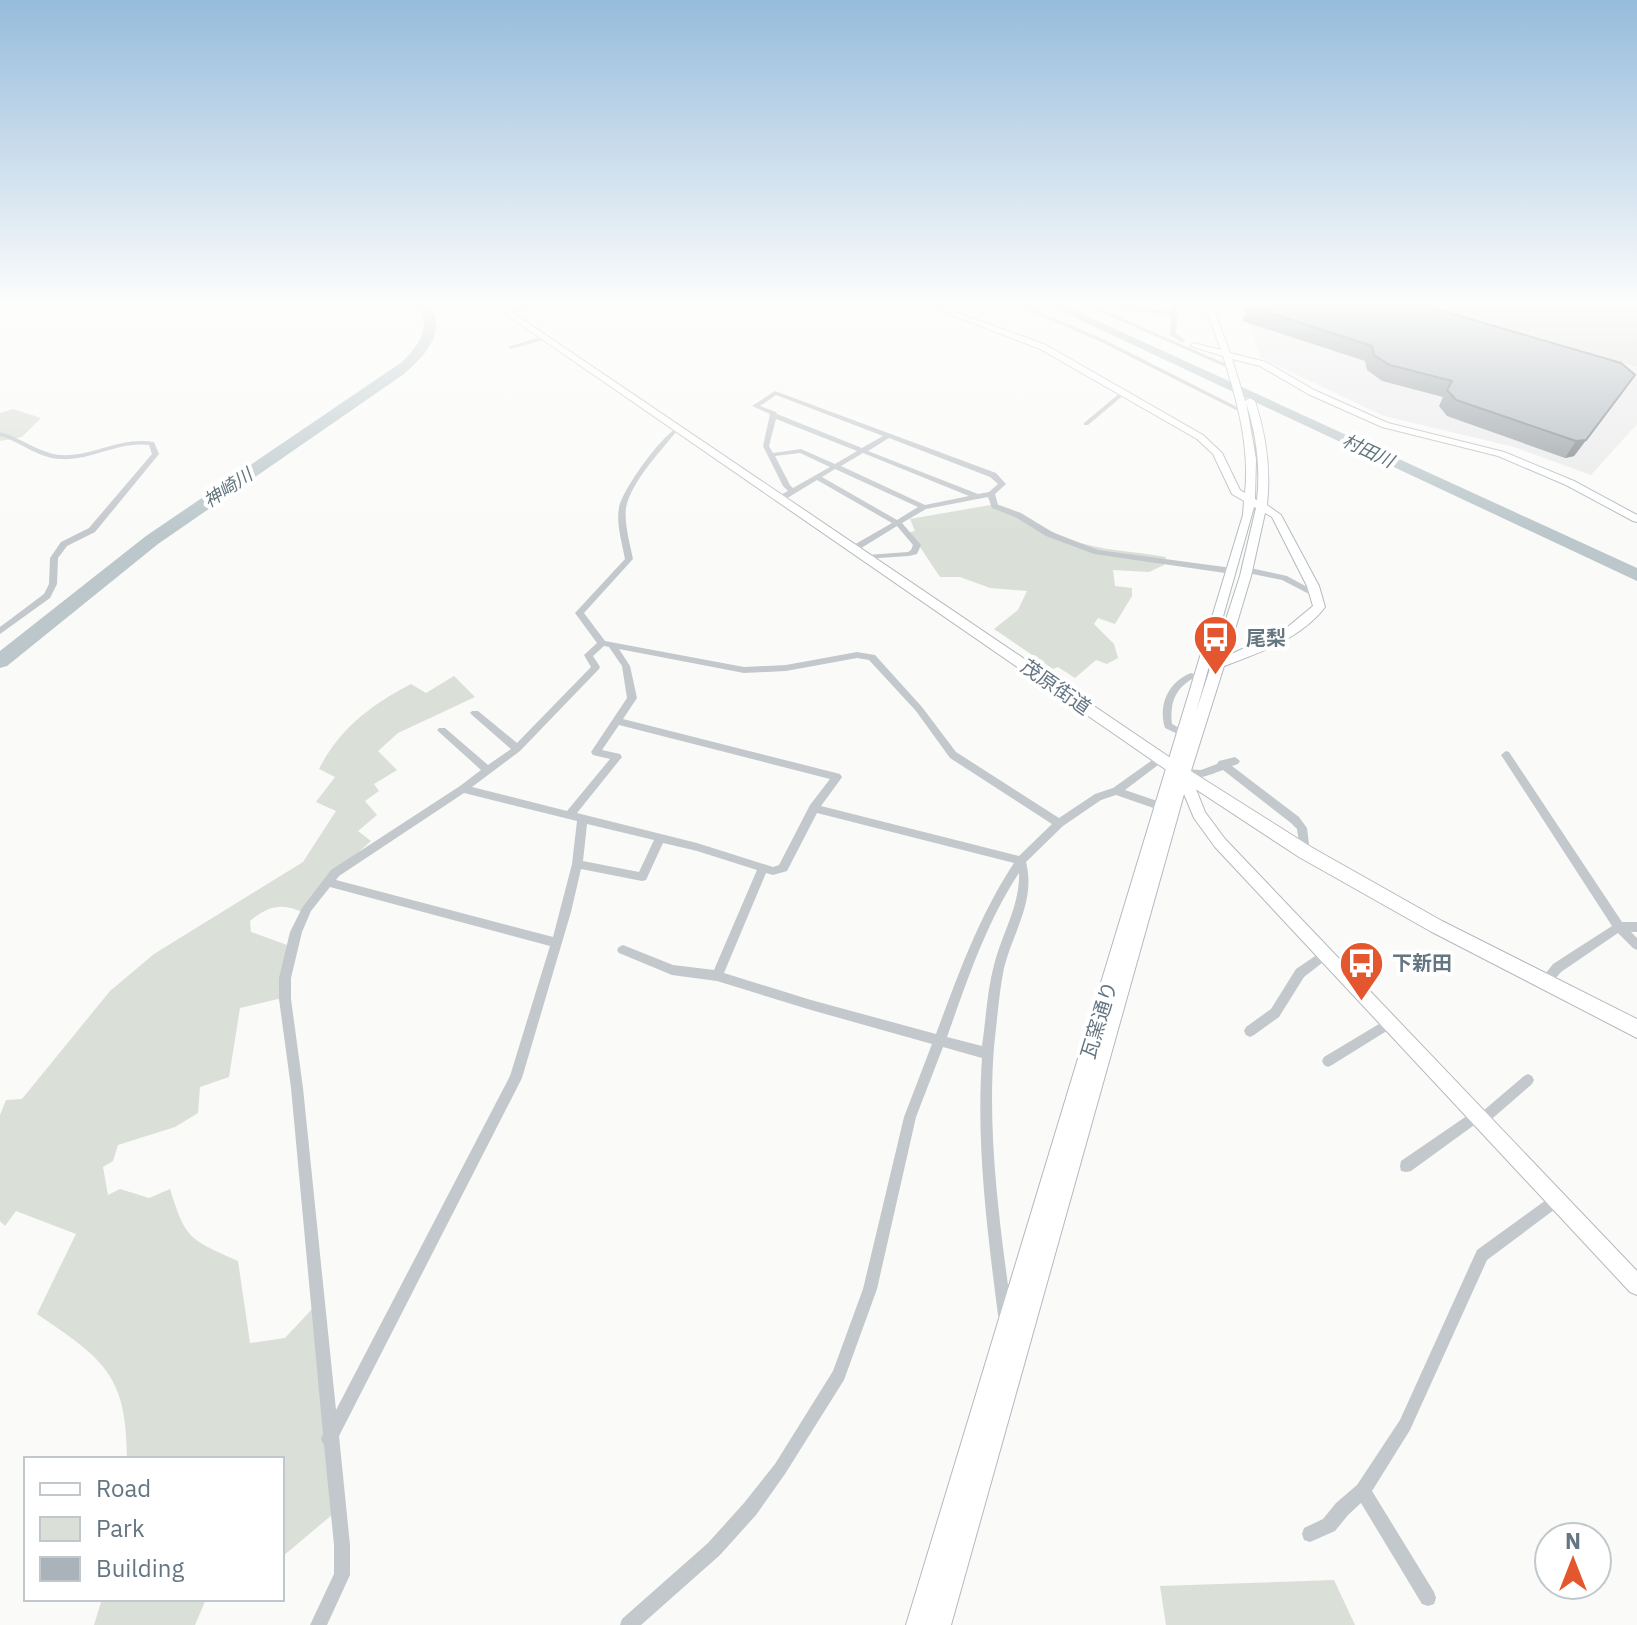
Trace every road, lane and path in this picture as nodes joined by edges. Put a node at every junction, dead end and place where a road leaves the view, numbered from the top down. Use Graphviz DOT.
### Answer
graph roads {
  1 [pos="609,382"];
  2 [pos="1104,382"];
  3 [pos="1187,382"];
  4 [pos="1239,382"];
  5 [pos="1291,382"];
  6 [pos="1123,393"];
  7 [pos="1249,412"];
  8 [pos="773,415"];
  9 [pos="1086,424"];
  10 [pos="679,429"];
  11 [pos="0,434"];
  12 [pos="886,437"];
  13 [pos="860,452"];
  14 [pos="770,455"];
  15 [pos="834,467"];
  16 [pos="816,477"];
  17 [pos="787,494"];
  18 [pos="991,494"];
  19 [pos="977,497"];
  20 [pos="1256,503"];
  21 [pos="924,507"];
  22 [pos="1637,519"];
  23 [pos="898,523"];
  24 [pos="861,553"];
  25 [pos="1239,570"];
  26 [pos="1316,594"];
  27 [pos="0,631"];
  28 [pos="606,643"];
  29 [pos="1219,663"];
  30 [pos="1200,679"];
  31 [pos="475,713"];
  32 [pos="616,721"];
  33 [pos="442,730"];
  34 [pos="1182,733"];
  35 [pos="517,749"];
  36 [pos="1506,755"];
  37 [pos="1235,761"];
  38 [pos="1222,764"];
  39 [pos="1172,767"];
  40 [pos="488,771"];
  41 [pos="463,789"];
  42 [pos="1116,791"];
  43 [pos="1162,807"];
  44 [pos="814,808"];
  45 [pos="569,816"];
  46 [pos="582,820"];
  47 [pos="1059,823"];
  48 [pos="660,839"];
  49 [pos="1305,852"];
  50 [pos="1021,861"];
  51 [pos="577,864"];
  52 [pos="762,870"];
  53 [pos="328,882"];
  54 [pos="1619,927"];
  55 [pos="1637,927"];
  56 [pos="556,943"];
  57 [pos="1637,945"];
  58 [pos="623,950"];
  59 [pos="1327,953"];
  60 [pos="717,976"];
  61 [pos="1545,982"];
  62 [pos="1389,1023"];
  63 [pos="1637,1029"];
  64 [pos="1250,1031"];
  65 [pos="939,1039"];
  66 [pos="986,1053"];
  67 [pos="1328,1061"];
  68 [pos="1528,1080"];
  69 [pos="1480,1117"];
  70 [pos="1406,1166"];
  71 [pos="1557,1199"];
  72 [pos="1637,1285"];
  73 [pos="1007,1328"];
  74 [pos="329,1439"];
  75 [pos="1363,1491"];
  76 [pos="1310,1534"];
  77 [pos="1428,1598"];
  78 [pos="941,1619"];
  79 [pos="318,1625"];
  80 [pos="628,1625"];
  81 [pos="918,1625"];
  82 [pos="955,1625"];
  1 -- 10 [label="main road, 茂原街道"];
  2 -- 6 [label="street"];
  3 -- 7 [label="street"];
  4 -- 7 [label="street, 瓦窯通り"];
  5 -- 22 [label="street"];
  6 -- 9 [label="street"];
  6 -- 20 [label="street"];
  7 -- 20 [label="street, 瓦窯通り"];
  8 -- 12 [label="street"];
  8 -- 13 [label="street"];
  8 -- 14 [label="street"];
  10 -- 17 [label="main road, 茂原街道"];
  10 -- 28 [label="street"];
  11 -- 27 [label="street"];
  12 -- 13 [label="street"];
  12 -- 18 [label="street"];
  13 -- 15 [label="street"];
  13 -- 19 [label="street"];
  14 -- 15 [label="street"];
  14 -- 17 [label="street"];
  15 -- 16 [label="street"];
  15 -- 21 [label="street"];
  16 -- 17 [label="street"];
  16 -- 23 [label="street"];
  17 -- 24 [label="main road, 茂原街道"];
  18 -- 19 [label="street"];
  18 -- 25 [label="street"];
  19 -- 21 [label="street"];
  20 -- 25 [label="street, 瓦窯通り"];
  20 -- 26 [label="street"];
  21 -- 23 [label="street"];
  23 -- 24 [label="street"];
  23 -- 24 [label="street"];
  24 -- 39 [label="main road, 茂原街道"];
  25 -- 26 [label="street"];
  25 -- 29 [label="street, 瓦窯通り"];
  25 -- 30 [label="street, 瓦窯通り"];
  26 -- 29 [label="street"];
  28 -- 32 [label="street"];
  28 -- 35 [label="street"];
  28 -- 47 [label="street"];
  29 -- 39 [label="street, 瓦窯通り"];
  30 -- 34 [label="street, 瓦窯通り"];
  30 -- 34 [label="street"];
  31 -- 35 [label="street"];
  32 -- 44 [label="street"];
  32 -- 45 [label="street"];
  33 -- 40 [label="street"];
  34 -- 39 [label="street, 瓦窯通り"];
  35 -- 40 [label="street"];
  36 -- 54 [label="street"];
  37 -- 38 [label="street"];
  38 -- 39 [label="street"];
  38 -- 49 [label="street"];
  39 -- 42 [label="street"];
  39 -- 43 [label="street, 瓦窯通り"];
  39 -- 49 [label="main road, 茂原街道"];
  39 -- 59 [label="street"];
  39 -- 78 [label="street, 瓦窯通り"];
  40 -- 41 [label="street"];
  41 -- 45 [label="street"];
  41 -- 53 [label="street"];
  42 -- 43 [label="street"];
  42 -- 47 [label="street"];
  43 -- 73 [label="street, 瓦窯通り"];
  44 -- 50 [label="street"];
  44 -- 52 [label="street"];
  45 -- 46 [label="street"];
  46 -- 48 [label="street"];
  46 -- 51 [label="street"];
  47 -- 50 [label="street"];
  48 -- 51 [label="street"];
  48 -- 52 [label="street"];
  49 -- 61 [label="main road, 茂原街道"];
  50 -- 65 [label="street"];
  50 -- 66 [label="street"];
  51 -- 56 [label="street"];
  52 -- 60 [label="street"];
  53 -- 56 [label="street"];
  53 -- 74 [label="street"];
  54 -- 55 [label="street"];
  54 -- 57 [label="street"];
  54 -- 61 [label="street"];
  56 -- 74 [label="street"];
  58 -- 60 [label="street"];
  59 -- 62 [label="street"];
  59 -- 64 [label="street"];
  60 -- 65 [label="street"];
  61 -- 63 [label="main road, 茂原街道"];
  62 -- 67 [label="street"];
  62 -- 69 [label="street"];
  65 -- 66 [label="street"];
  65 -- 80 [label="street"];
  66 -- 73 [label="street"];
  68 -- 69 [label="street"];
  69 -- 70 [label="street"];
  69 -- 71 [label="street"];
  71 -- 72 [label="street"];
  71 -- 75 [label="street"];
  73 -- 81 [label="street, 瓦窯通り"];
  74 -- 79 [label="street"];
  75 -- 76 [label="street"];
  75 -- 77 [label="street"];
  78 -- 82 [label="street"];
}
